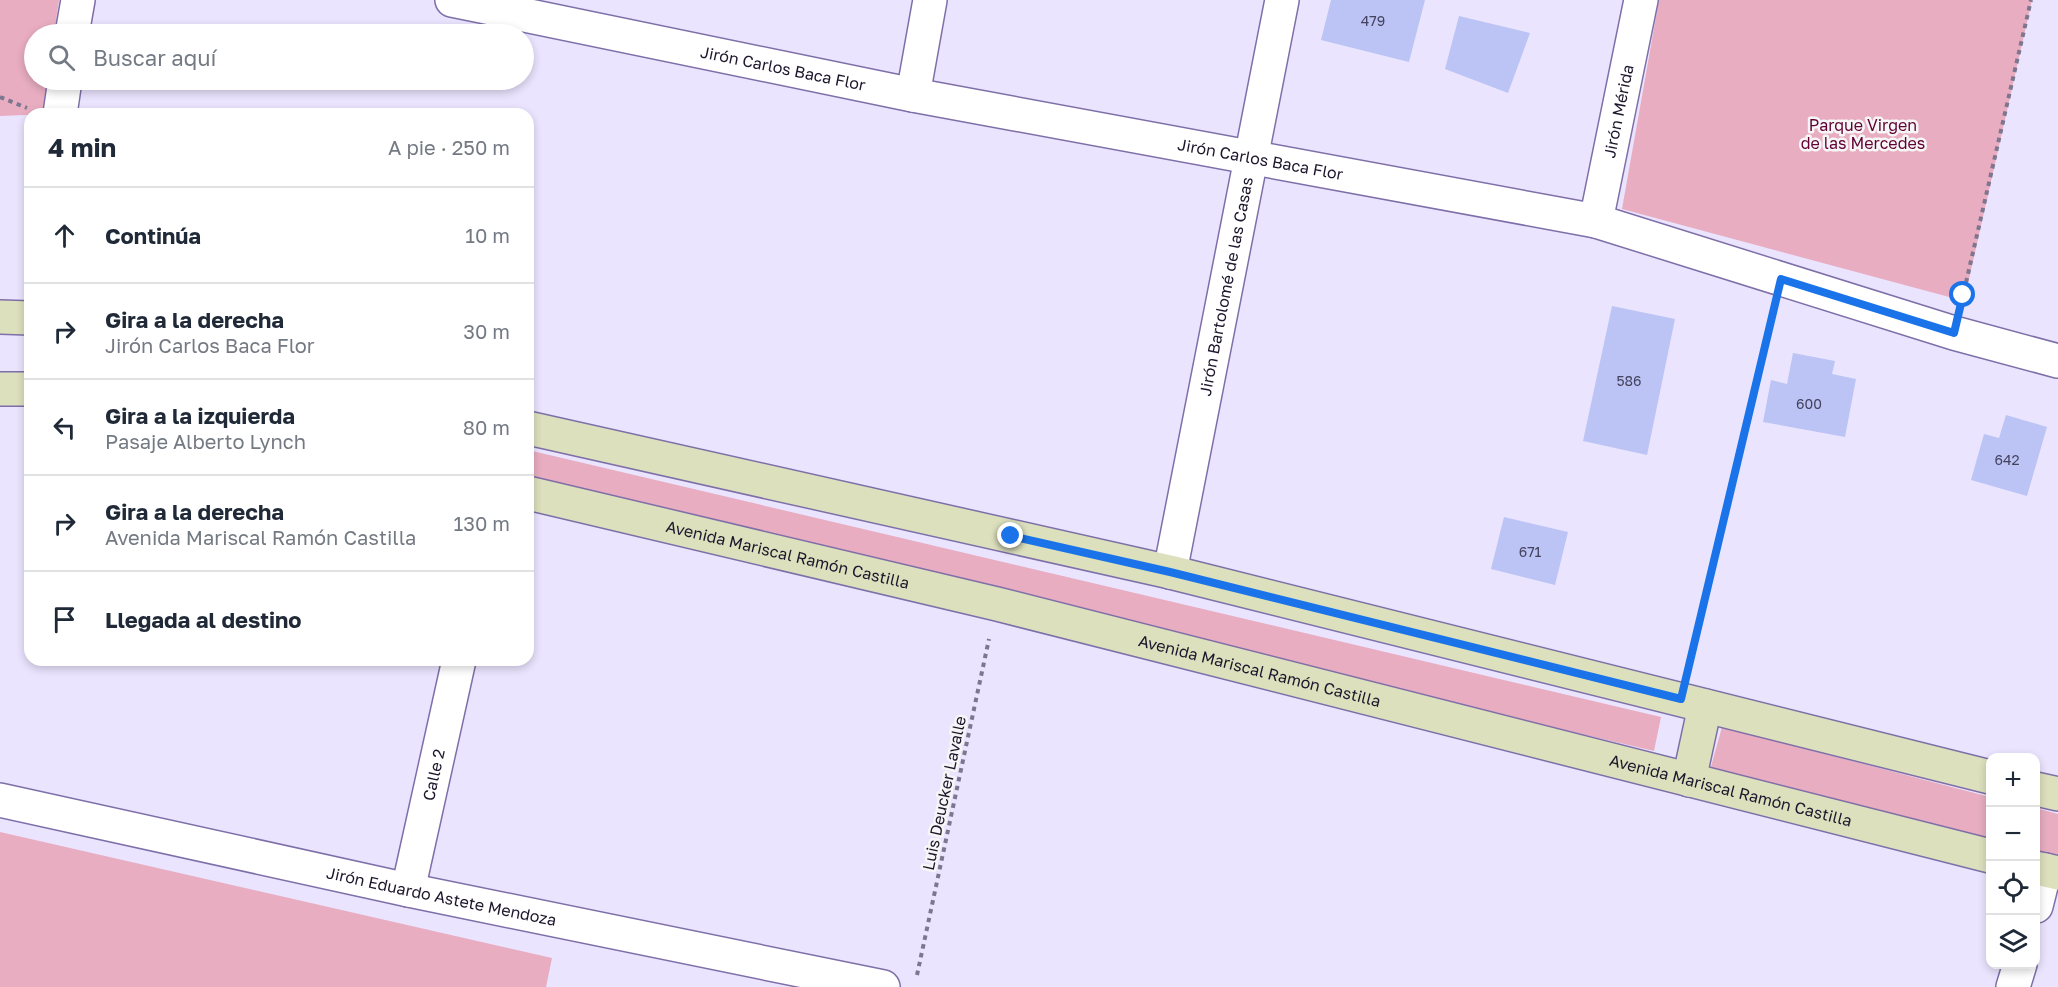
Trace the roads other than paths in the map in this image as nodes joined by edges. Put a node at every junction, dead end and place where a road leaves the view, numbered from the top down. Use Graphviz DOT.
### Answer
graph roads {
  1 [pos="78,0"];
  2 [pos="452,0"];
  3 [pos="930,0"];
  4 [pos="1282,0"];
  5 [pos="1641,0"];
  6 [pos="74,24"];
  7 [pos="59,90"];
  8 [pos="913,94"];
  9 [pos="48,108"];
  10 [pos="1250,157"];
  11 [pos="1596,221"];
  12 [pos="0,317"];
  13 [pos="24,318"];
  14 [pos="2058,361"];
  15 [pos="0,388"];
  16 [pos="24,389"];
  17 [pos="534,429"];
  18 [pos="534,494"];
  19 [pos="1170,572"];
  20 [pos="458,666"];
  21 [pos="1693,702"];
  22 [pos="1986,776"];
  23 [pos="1689,780"];
  24 [pos="2040,790"];
  25 [pos="2058,794"];
  26 [pos="0,800"];
  27 [pos="1986,855"];
  28 [pos="2046,870"];
  29 [pos="408,890"];
  30 [pos="2040,892"];
  31 [pos="2018,969"];
  32 [pos="883,987"];
  33 [pos="2013,987"];
  1 -- 6 [label="street"];
  2 -- 8 [label="street, Jirón Carlos Baca Flor"];
  3 -- 8 [label="street"];
  4 -- 10 [label="street, Jirón Bartolomé de las Casas"];
  5 -- 11 [label="street, Jirón Mérida"];
  7 -- 9 [label="street"];
  8 -- 10 [label="street, Jirón Carlos Baca Flor"];
  10 -- 11 [label="street, Jirón Carlos Baca Flor"];
  10 -- 19 [label="street, Jirón Bartolomé de las Casas"];
  11 -- 14 [label="street, Jirón Carlos Baca Flor"];
  12 -- 13 [label="main road"];
  15 -- 16 [label="main road"];
  17 -- 19 [label="main road"];
  18 -- 23 [label="main road, Avenida Mariscal Ramón Castilla"];
  19 -- 21 [label="main road"];
  20 -- 29 [label="street, Calle 2"];
  21 -- 22 [label="main road"];
  21 -- 23 [label="main road"];
  23 -- 27 [label="main road, Avenida Mariscal Ramón Castilla"];
  24 -- 25 [label="main road"];
  26 -- 29 [label="street, Jirón Eduardo Astete Mendoza"];
  28 -- 30 [label="street"];
  29 -- 32 [label="street, Jirón Eduardo Astete Mendoza"];
  31 -- 33 [label="street"];
}
